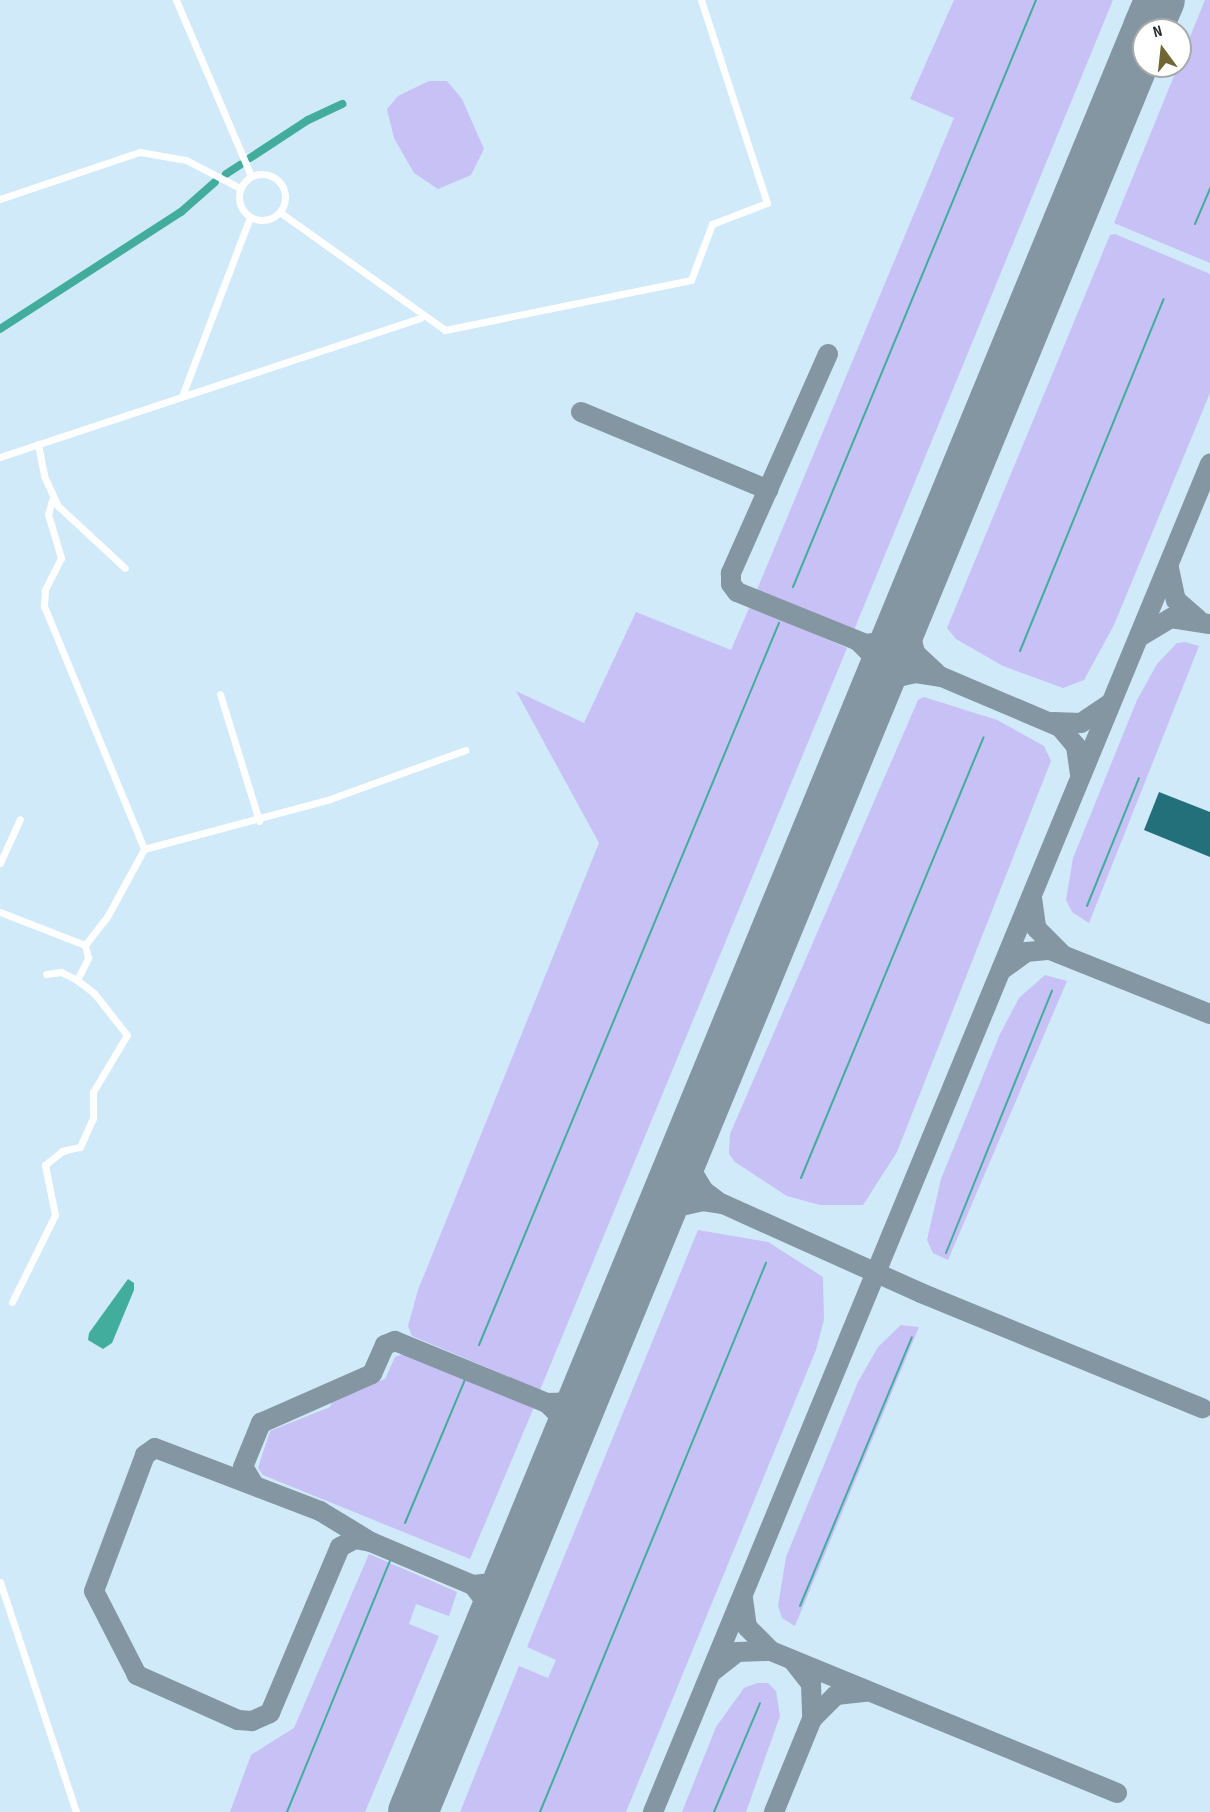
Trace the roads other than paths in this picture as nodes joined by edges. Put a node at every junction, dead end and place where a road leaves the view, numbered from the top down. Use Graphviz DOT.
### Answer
graph roads {
  1 [pos="176,0"];
  2 [pos="701,0"];
  3 [pos="251,176"];
  4 [pos="240,188"];
  5 [pos="0,199"];
  6 [pos="280,213"];
  7 [pos="250,217"];
  8 [pos="421,318"];
  9 [pos="182,396"];
  10 [pos="38,444"];
  11 [pos="0,457"];
  12 [pos="53,497"];
  13 [pos="125,568"];
  14 [pos="220,694"];
  15 [pos="465,750"];
  16 [pos="20,819"];
  17 [pos="259,820"];
  18 [pos="144,849"];
  19 [pos="0,863"];
  20 [pos="0,912"];
  21 [pos="85,945"];
  22 [pos="46,974"];
  23 [pos="77,980"];
  24 [pos="12,1302"];
  25 [pos="0,1582"];
  26 [pos="76,1812"];
  1 -- 3 [label="street"];
  2 -- 8 [label="street"];
  3 -- 4 [label="street"];
  3 -- 6 [label="street"];
  4 -- 5 [label="street"];
  4 -- 7 [label="street"];
  6 -- 7 [label="street"];
  6 -- 8 [label="street"];
  7 -- 9 [label="street"];
  8 -- 9 [label="street"];
  9 -- 10 [label="street"];
  10 -- 11 [label="street"];
  10 -- 12 [label="street"];
  12 -- 13 [label="street"];
  12 -- 18 [label="street"];
  14 -- 17 [label="street"];
  15 -- 17 [label="street"];
  16 -- 19 [label="street"];
  17 -- 18 [label="street"];
  18 -- 21 [label="street"];
  20 -- 21 [label="street"];
  21 -- 23 [label="street"];
  22 -- 23 [label="street"];
  23 -- 24 [label="street"];
  25 -- 26 [label="street"];
}
